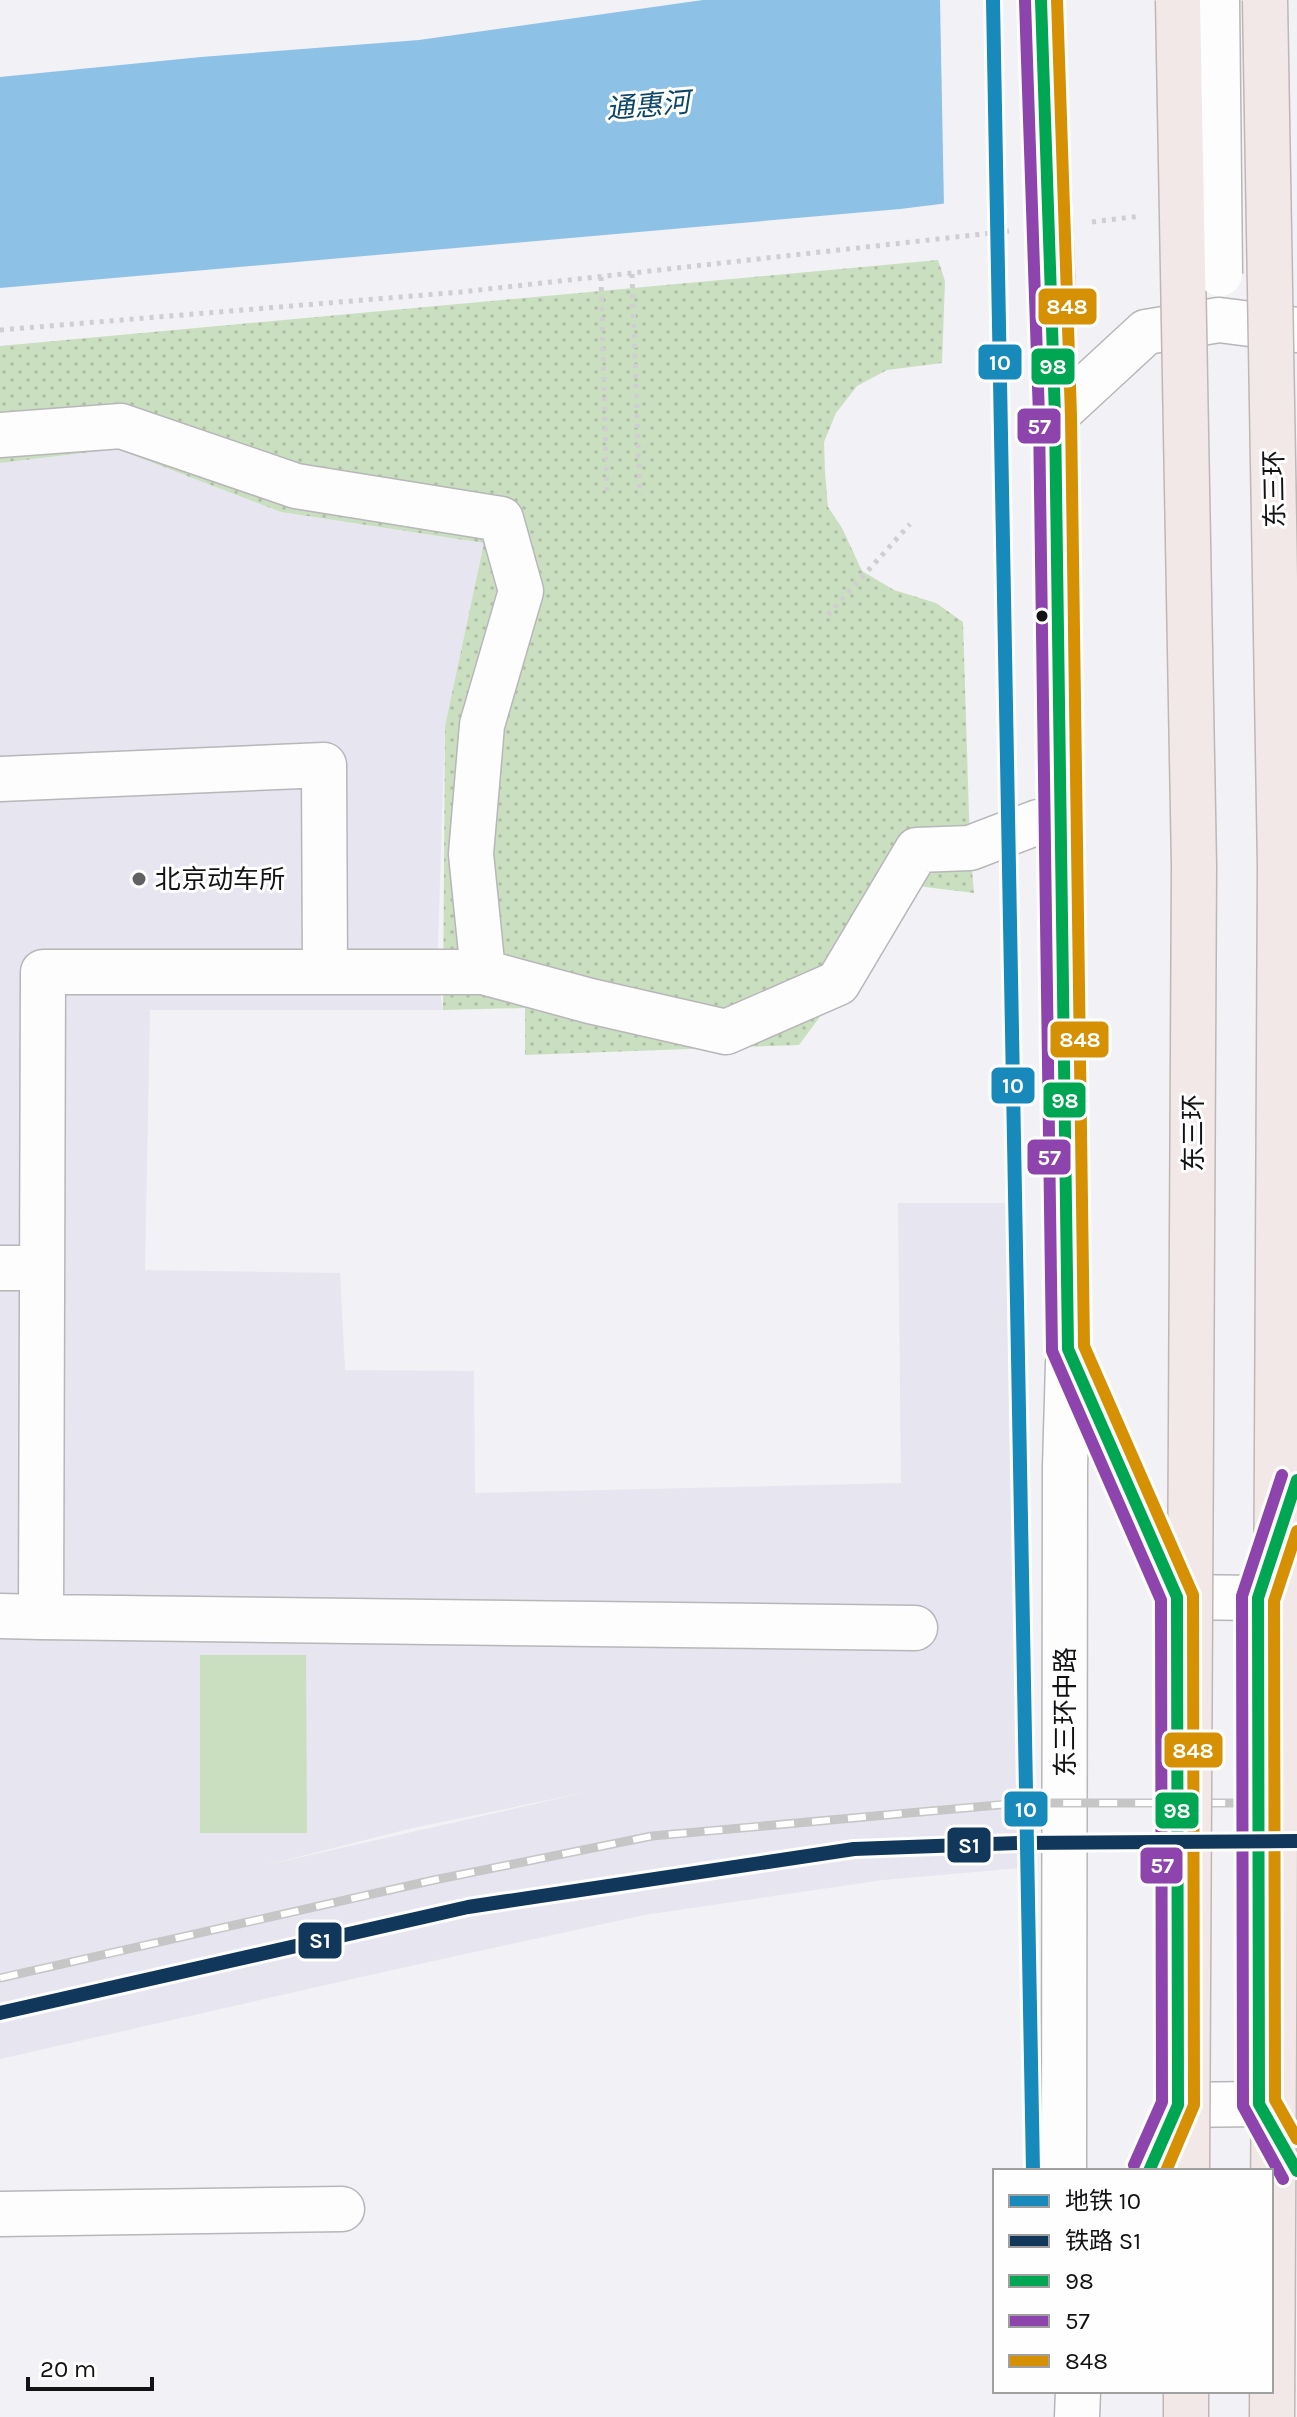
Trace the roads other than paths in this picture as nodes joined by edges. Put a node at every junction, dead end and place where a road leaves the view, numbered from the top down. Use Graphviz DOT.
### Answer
graph roads {
  1 [pos="1041,0"];
  2 [pos="1178,0"];
  3 [pos="1217,0"];
  4 [pos="1265,0"];
  5 [pos="1219,320"];
  6 [pos="1297,330"];
  7 [pos="1055,416"];
  8 [pos="0,435"];
  9 [pos="0,779"];
  10 [pos="1038,822"];
  11 [pos="325,972"];
  12 [pos="483,972"];
  13 [pos="20,1268"];
  14 [pos="1068,1349"];
  15 [pos="1297,1480"];
  16 [pos="1177,1597"];
  17 [pos="1258,1598"];
  18 [pos="21,1617"];
  19 [pos="915,1628"];
  20 [pos="1259,2104"];
  21 [pos="1178,2105"];
  22 [pos="1064,2169"];
  23 [pos="1150,2169"];
  24 [pos="1187,2169"];
  25 [pos="1297,2171"];
  26 [pos="342,2209"];
  27 [pos="0,2214"];
  28 [pos="1273,2223"];
  29 [pos="1078,2393"];
  30 [pos="1186,2393"];
  31 [pos="1272,2393"];
  32 [pos="1077,2417"];
  33 [pos="1186,2417"];
  34 [pos="1272,2417"];
  1 -- 7 [label="street, 东三环中路, bridge"];
  2 -- 24 [label="highway, 东三环, bridge"];
  3 -- 5 [label="street, bridge"];
  4 -- 28 [label="highway, 东三环, bridge"];
  5 -- 6 [label="street"];
  5 -- 7 [label="street"];
  7 -- 14 [label="street, 东三环中路"];
  8 -- 12 [label="street"];
  9 -- 11 [label="street"];
  10 -- 12 [label="street"];
  11 -- 12 [label="street"];
  11 -- 13 [label="street"];
  13 -- 18 [label="street"];
  14 -- 16 [label="street, 东三环中路"];
  14 -- 22 [label="street, 东三环中路"];
  15 -- 17 [label="street"];
  16 -- 17 [label="street"];
  16 -- 21 [label="street, 东三环中路"];
  17 -- 20 [label="street"];
  18 -- 19 [label="street"];
  20 -- 21 [label="street"];
  20 -- 25 [label="street"];
  21 -- 23 [label="street, 东三环中路"];
  26 -- 27 [label="street"];
  29 -- 32 [label="street"];
  30 -- 33 [label="highway"];
  31 -- 34 [label="highway, 东三环, bridge"];
}
